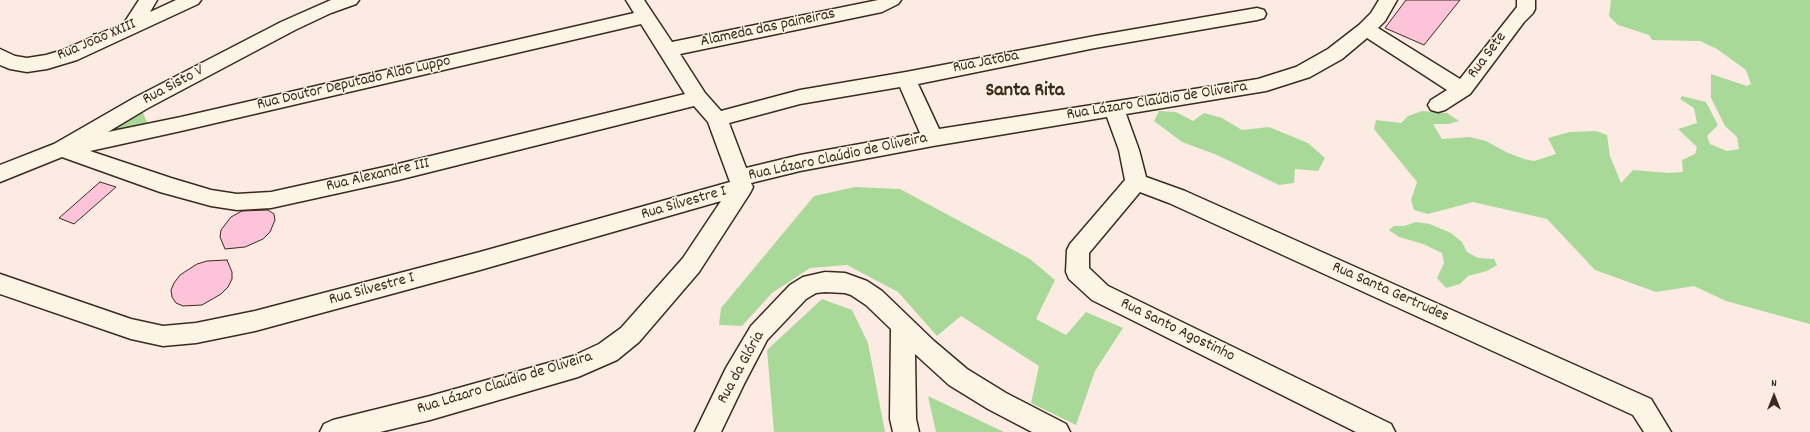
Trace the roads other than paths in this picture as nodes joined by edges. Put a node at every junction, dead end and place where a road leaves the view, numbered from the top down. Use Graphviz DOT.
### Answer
graph roads {
  1 [pos="148,0"];
  2 [pos="192,0"];
  3 [pos="350,0"];
  4 [pos="635,0"];
  5 [pos="892,0"];
  6 [pos="1388,0"];
  7 [pos="1526,0"];
  8 [pos="1257,14"];
  9 [pos="646,18"];
  10 [pos="131,27"];
  11 [pos="1366,29"];
  12 [pos="667,50"];
  13 [pos="0,56"];
  14 [pos="906,79"];
  15 [pos="1462,90"];
  16 [pos="698,98"];
  17 [pos="1438,105"];
  18 [pos="1114,108"];
  19 [pos="717,119"];
  20 [pos="933,138"];
  21 [pos="61,149"];
  22 [pos="0,174"];
  23 [pos="741,182"];
  24 [pos="1136,182"];
  25 [pos="0,284"];
  26 [pos="903,325"];
  27 [pos="333,432"];
  28 [pos="708,432"];
  29 [pos="906,432"];
  30 [pos="1057,432"];
  31 [pos="1382,432"];
  32 [pos="1658,432"];
  1 -- 10 [label="street"];
  2 -- 10 [label="street, Rua João XXIII"];
  3 -- 21 [label="street, Rua Sisto V"];
  4 -- 9 [label="street"];
  5 -- 12 [label="street, Alameda das paineiras"];
  6 -- 11 [label="street, Rua Lázaro Claúdio de Oliveira"];
  7 -- 15 [label="street, Rua Sete"];
  8 -- 14 [label="street, Rua Jatoba"];
  9 -- 12 [label="street"];
  9 -- 21 [label="street, Rua Doutor Deputado Aldo Luppo"];
  10 -- 13 [label="street, Rua João XXIII"];
  11 -- 15 [label="street"];
  11 -- 18 [label="street, Rua Lázaro Claúdio de Oliveira"];
  12 -- 16 [label="street"];
  14 -- 19 [label="street, Rua Jatoba"];
  14 -- 20 [label="street"];
  15 -- 17 [label="street, Rua Sete"];
  16 -- 19 [label="street"];
  16 -- 21 [label="street, Rua Alexandre III"];
  18 -- 20 [label="street, Rua Lázaro Claúdio de Oliveira"];
  18 -- 24 [label="street"];
  19 -- 23 [label="street"];
  20 -- 23 [label="street, Rua Lázaro Claúdio de Oliveira"];
  21 -- 22 [label="street, Rua Sisto V"];
  23 -- 25 [label="street, Rua Silvestre I"];
  23 -- 27 [label="street, Rua Lázaro Claúdio de Oliveira"];
  24 -- 31 [label="street, Rua Santo Agostinho"];
  24 -- 32 [label="street, Rua Santa Gertrudes"];
  26 -- 28 [label="street, Rua da Glória"];
  26 -- 29 [label="street"];
  26 -- 30 [label="street, Rua da Glória"];
}
